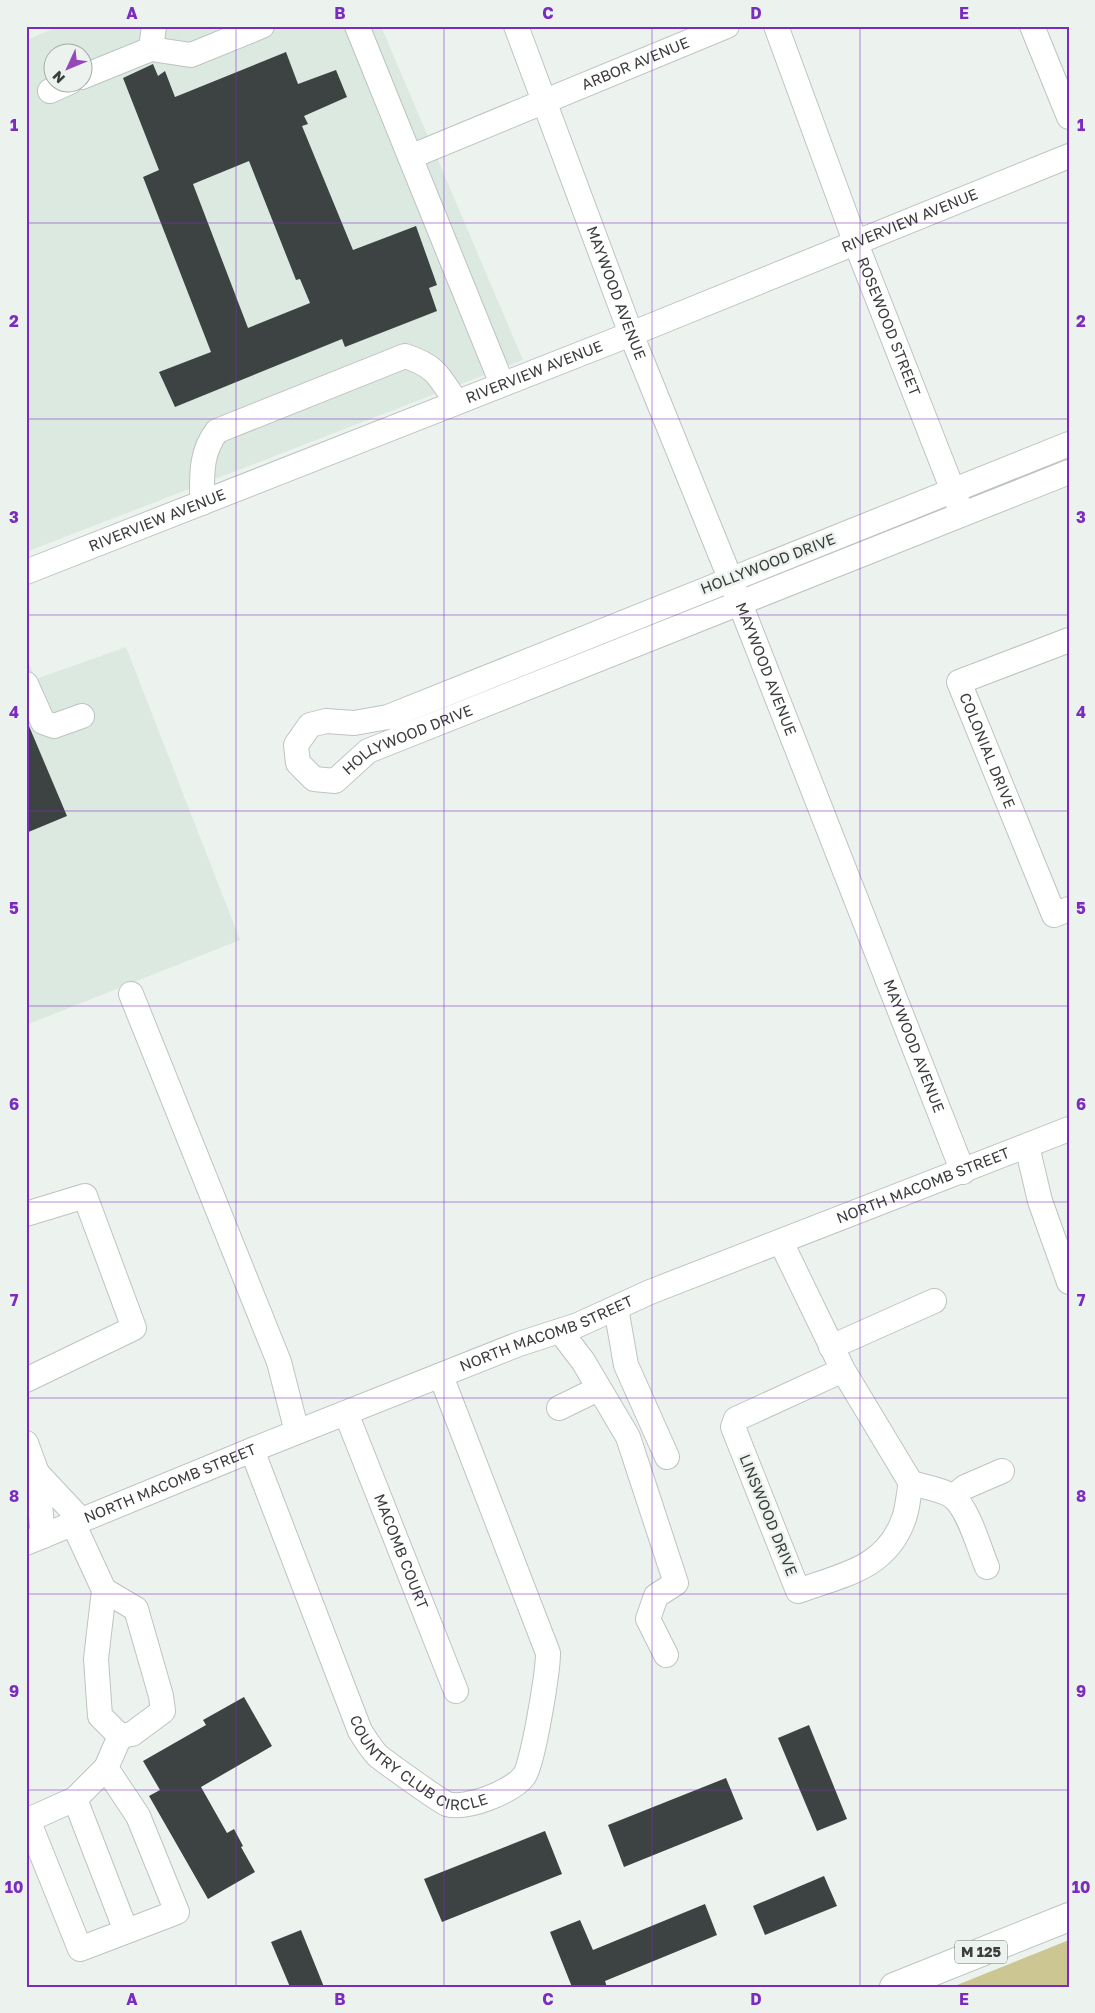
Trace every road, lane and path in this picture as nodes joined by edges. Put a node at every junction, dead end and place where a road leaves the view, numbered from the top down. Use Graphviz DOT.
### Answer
graph roads {
  1 [pos="262,26"];
  2 [pos="357,26"];
  3 [pos="516,26"];
  4 [pos="727,26"];
  5 [pos="776,26"];
  6 [pos="1032,26"];
  7 [pos="153,37"];
  8 [pos="92,71"];
  9 [pos="545,103"];
  10 [pos="1069,117"];
  11 [pos="1069,156"];
  12 [pos="410,157"];
  13 [pos="855,241"];
  14 [pos="631,334"];
  15 [pos="502,384"];
  16 [pos="456,402"];
  17 [pos="1069,444"];
  18 [pos="1069,472"];
  19 [pos="954,491"];
  20 [pos="202,503"];
  21 [pos="962,514"];
  22 [pos="26,572"];
  23 [pos="730,578"];
  24 [pos="740,602"];
  25 [pos="1069,640"];
  26 [pos="26,684"];
  27 [pos="82,716"];
  28 [pos="1069,909"];
  29 [pos="131,994"];
  30 [pos="1069,1130"];
  31 [pos="1027,1146"];
  32 [pos="963,1172"];
  33 [pos="26,1214"];
  34 [pos="781,1242"];
  35 [pos="1069,1282"];
  36 [pos="934,1301"];
  37 [pos="616,1308"];
  38 [pos="560,1331"];
  39 [pos="831,1347"];
  40 [pos="843,1370"];
  41 [pos="442,1376"];
  42 [pos="26,1380"];
  43 [pos="598,1389"];
  44 [pos="559,1408"];
  45 [pos="346,1413"];
  46 [pos="297,1432"];
  47 [pos="26,1443"];
  48 [pos="252,1450"];
  49 [pos="667,1457"];
  50 [pos="1002,1471"];
  51 [pos="37,1473"];
  52 [pos="911,1483"];
  53 [pos="953,1497"];
  54 [pos="77,1522"];
  55 [pos="35,1540"];
  56 [pos="987,1567"];
  57 [pos="104,1590"];
  58 [pos="666,1654"];
  59 [pos="456,1690"];
  60 [pos="120,1736"];
  61 [pos="106,1768"];
  62 [pos="75,1799"];
  63 [pos="1069,1917"];
  64 [pos="126,1931"];
  65 [pos="894,1987"];
  1 -- 7 [label="street"];
  2 -- 12 [label="street"];
  3 -- 9 [label="street, MAYWOOD AVENUE"];
  4 -- 9 [label="street, ARBOR AVENUE"];
  5 -- 13 [label="street, ROSEWOOD STREET"];
  6 -- 10 [label="street"];
  7 -- 8 [label="street"];
  9 -- 12 [label="street, ARBOR AVENUE"];
  9 -- 14 [label="street, MAYWOOD AVENUE"];
  11 -- 13 [label="street, RIVERVIEW AVENUE"];
  12 -- 15 [label="street"];
  13 -- 14 [label="street, RIVERVIEW AVENUE"];
  13 -- 19 [label="street, ROSEWOOD STREET"];
  14 -- 15 [label="street, RIVERVIEW AVENUE"];
  14 -- 23 [label="street, MAYWOOD AVENUE"];
  15 -- 16 [label="street, RIVERVIEW AVENUE"];
  16 -- 20 [label="street, RIVERVIEW AVENUE"];
  16 -- 20 [label="street"];
  17 -- 19 [label="street, HOLLYWOOD DRIVE"];
  18 -- 21 [label="street, HOLLYWOOD DRIVE"];
  19 -- 21 [label="street, ROSEWOOD STREET"];
  19 -- 23 [label="street, HOLLYWOOD DRIVE"];
  20 -- 22 [label="street, RIVERVIEW AVENUE"];
  21 -- 24 [label="street, HOLLYWOOD DRIVE"];
  23 -- 24 [label="street, MAYWOOD AVENUE"];
  23 -- 24 [label="street, HOLLYWOOD DRIVE"];
  24 -- 32 [label="street, MAYWOOD AVENUE"];
  25 -- 28 [label="street, COLONIAL DRIVE"];
  26 -- 27 [label="street"];
  29 -- 46 [label="street"];
  30 -- 31 [label="street, NORTH MACOMB STREET"];
  31 -- 32 [label="street, NORTH MACOMB STREET"];
  31 -- 35 [label="street"];
  32 -- 34 [label="street, NORTH MACOMB STREET"];
  33 -- 42 [label="street"];
  34 -- 37 [label="street, NORTH MACOMB STREET"];
  34 -- 39 [label="street"];
  36 -- 39 [label="street"];
  37 -- 38 [label="street, NORTH MACOMB STREET"];
  37 -- 49 [label="street"];
  38 -- 41 [label="street, NORTH MACOMB STREET"];
  38 -- 43 [label="street"];
  39 -- 40 [label="street"];
  40 -- 52 [label="street"];
  40 -- 52 [label="street, LINSWOOD DRIVE"];
  41 -- 45 [label="street, NORTH MACOMB STREET"];
  41 -- 48 [label="street, COUNTRY CLUB CIRCLE"];
  43 -- 44 [label="street"];
  43 -- 58 [label="street"];
  45 -- 46 [label="street, NORTH MACOMB STREET"];
  45 -- 59 [label="street, MACOMB COURT"];
  46 -- 48 [label="street, NORTH MACOMB STREET"];
  47 -- 51 [label="street"];
  48 -- 54 [label="street, NORTH MACOMB STREET"];
  50 -- 53 [label="street"];
  51 -- 54 [label="street"];
  51 -- 55 [label="street"];
  52 -- 53 [label="street"];
  53 -- 56 [label="street"];
  54 -- 55 [label="street, NORTH MACOMB STREET"];
  54 -- 57 [label="street"];
  57 -- 60 [label="street"];
  57 -- 60 [label="street"];
  60 -- 61 [label="street"];
  61 -- 62 [label="street"];
  61 -- 64 [label="street"];
  62 -- 64 [label="street"];
  62 -- 64 [label="street"];
  63 -- 65 [label="main road, M 125"];
}
